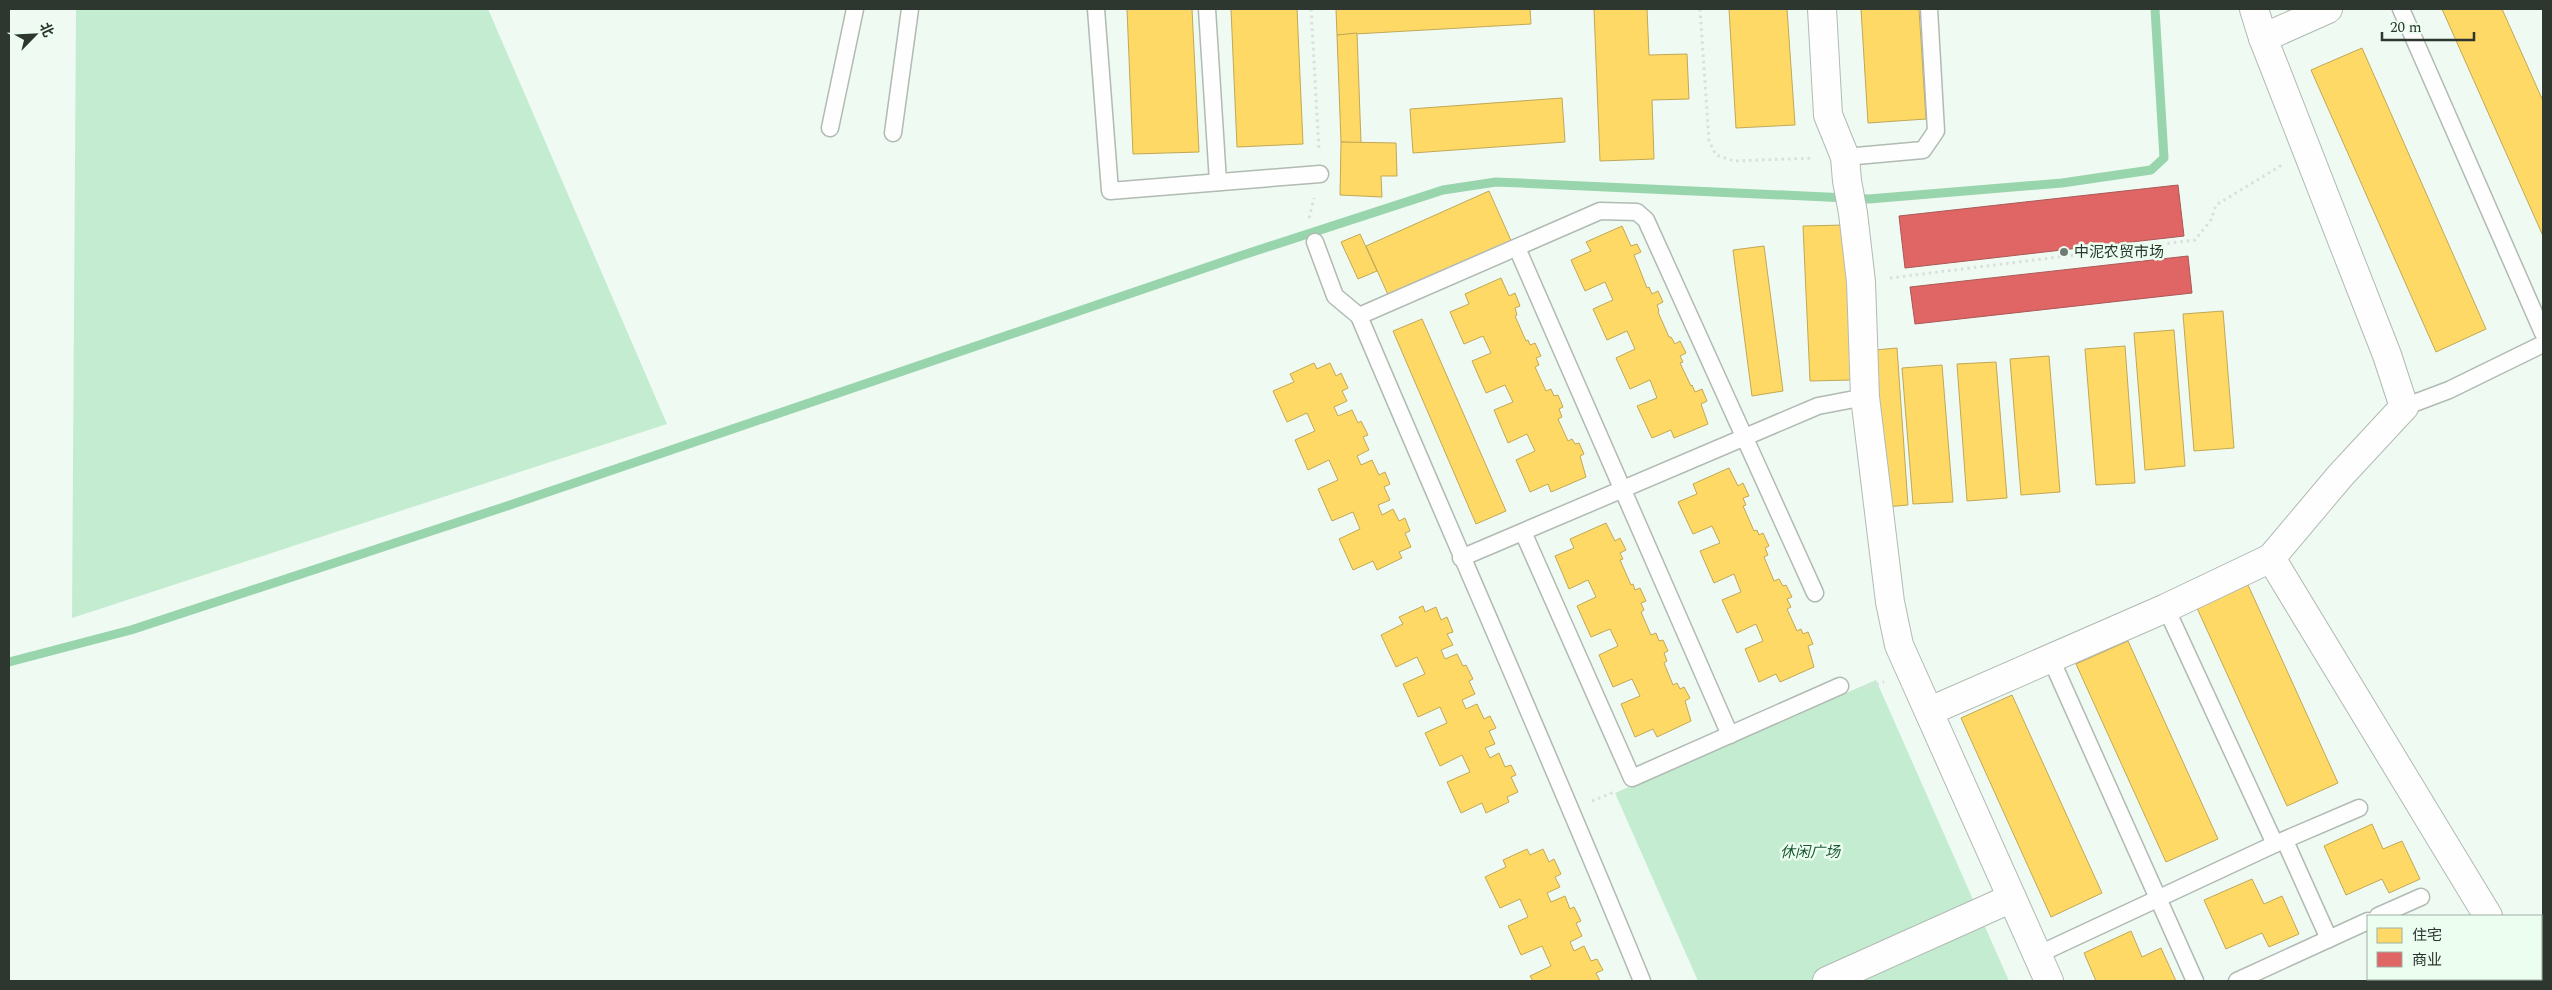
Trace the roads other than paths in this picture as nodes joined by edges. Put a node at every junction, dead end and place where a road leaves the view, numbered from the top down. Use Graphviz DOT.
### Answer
graph roads {
  1 [pos="854,9"];
  2 [pos="910,9"];
  3 [pos="1096,9"];
  4 [pos="1207,9"];
  5 [pos="1822,9"];
  6 [pos="1929,9"];
  7 [pos="2254,9"];
  8 [pos="2328,9"];
  9 [pos="2400,9"];
  10 [pos="2263,38"];
  11 [pos="830,128"];
  12 [pos="893,133"];
  13 [pos="1846,169"];
  14 [pos="1320,174"];
  15 [pos="1218,182"];
  16 [pos="1315,242"];
  17 [pos="1517,248"];
  18 [pos="1359,316"];
  19 [pos="2543,333"];
  20 [pos="2543,344"];
  21 [pos="1865,397"];
  22 [pos="2404,407"];
  23 [pos="1745,435"];
  24 [pos="1622,488"];
  25 [pos="1523,532"];
  26 [pos="1461,558"];
  27 [pos="2271,558"];
  28 [pos="1815,593"];
  29 [pos="2166,608"];
  30 [pos="2051,660"];
  31 [pos="1840,686"];
  32 [pos="1930,711"];
  33 [pos="1730,735"];
  34 [pos="2359,808"];
  35 [pos="2280,843"];
  36 [pos="2421,896"];
  37 [pos="2012,898"];
  38 [pos="2159,898"];
  39 [pos="2380,915"];
  40 [pos="2487,915"];
  41 [pos="2367,921"];
  42 [pos="2329,939"];
  43 [pos="2037,955"];
  44 [pos="1642,981"];
  45 [pos="1828,981"];
  46 [pos="2049,981"];
  47 [pos="2195,981"];
  48 [pos="2237,981"];
  1 -- 11 [label="lane"];
  2 -- 12 [label="lane"];
  3 -- 15 [label="lane"];
  4 -- 15 [label="lane"];
  5 -- 13 [label="street"];
  6 -- 13 [label="lane"];
  7 -- 10 [label="street"];
  8 -- 10 [label="street"];
  9 -- 19 [label="lane"];
  10 -- 22 [label="street"];
  13 -- 21 [label="street"];
  14 -- 15 [label="lane"];
  16 -- 18 [label="lane"];
  17 -- 18 [label="lane"];
  17 -- 23 [label="lane"];
  17 -- 24 [label="lane"];
  18 -- 26 [label="lane"];
  20 -- 22 [label="lane"];
  21 -- 23 [label="lane"];
  21 -- 32 [label="street"];
  22 -- 27 [label="street"];
  23 -- 24 [label="lane"];
  23 -- 28 [label="lane"];
  24 -- 25 [label="lane"];
  24 -- 33 [label="lane"];
  25 -- 26 [label="lane"];
  25 -- 33 [label="lane"];
  26 -- 44 [label="lane"];
  27 -- 29 [label="street"];
  27 -- 40 [label="street"];
  29 -- 30 [label="street"];
  29 -- 35 [label="lane"];
  30 -- 32 [label="street"];
  30 -- 38 [label="lane"];
  31 -- 33 [label="lane"];
  32 -- 37 [label="street"];
  34 -- 35 [label="lane"];
  35 -- 38 [label="lane"];
  35 -- 42 [label="lane"];
  36 -- 39 [label="lane"];
  37 -- 43 [label="street"];
  37 -- 45 [label="street"];
  38 -- 43 [label="lane"];
  38 -- 47 [label="lane"];
  41 -- 42 [label="lane"];
  42 -- 48 [label="lane"];
  43 -- 46 [label="street"];
}
